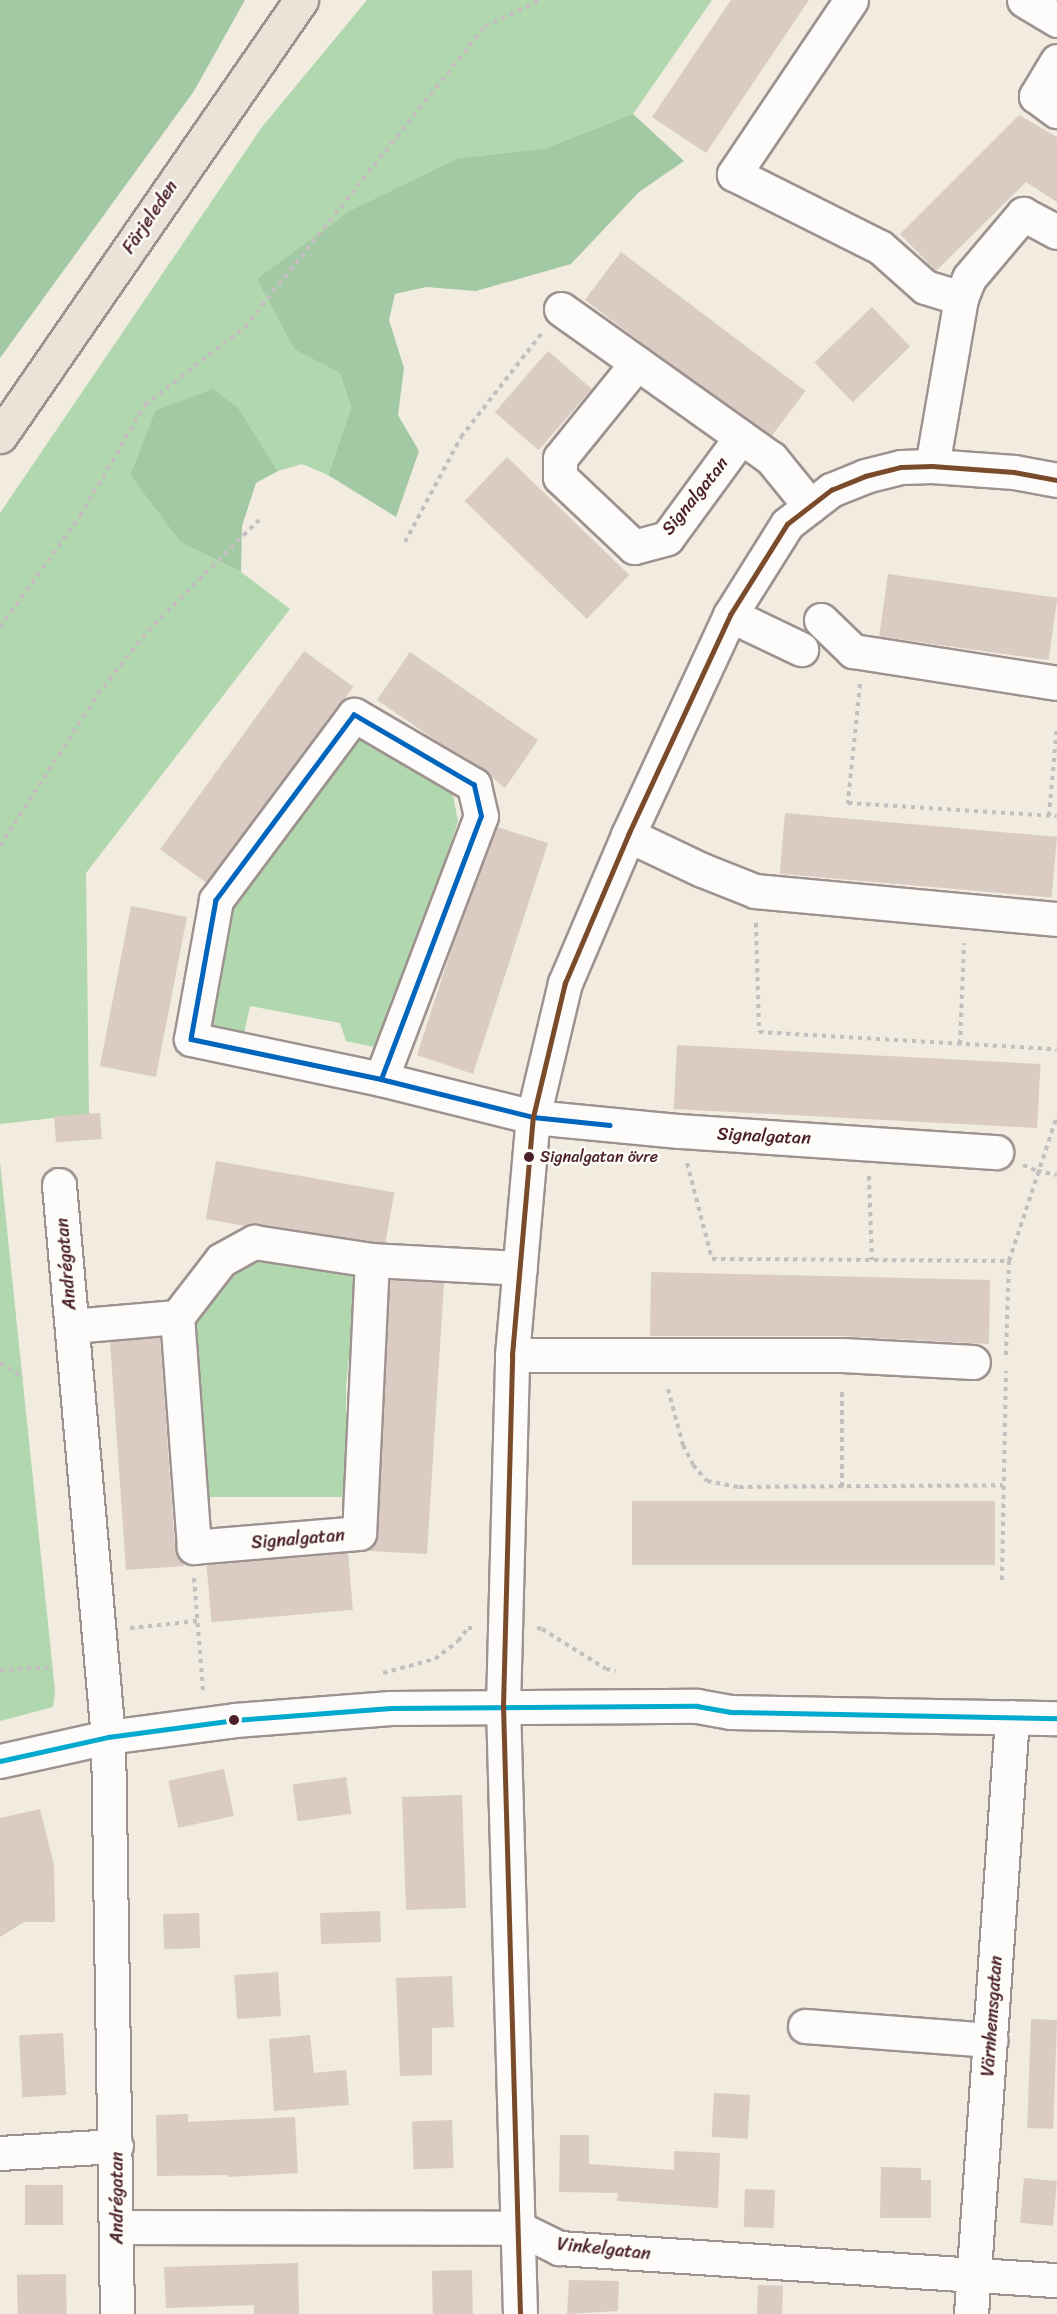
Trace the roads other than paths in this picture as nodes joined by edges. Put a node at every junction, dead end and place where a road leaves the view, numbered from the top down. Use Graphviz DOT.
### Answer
graph roads {
  1 [pos="301,0"];
  2 [pos="851,0"];
  3 [pos="1024,0"];
  4 [pos="1057,20"];
  5 [pos="1057,61"];
  6 [pos="1057,111"];
  7 [pos="1057,232"];
  8 [pos="961,298"];
  9 [pos="561,309"];
  10 [pos="637,363"];
  11 [pos="0,436"];
  12 [pos="741,437"];
  13 [pos="932,466"];
  14 [pos="1057,480"];
  15 [pos="810,506"];
  16 [pos="730,615"];
  17 [pos="821,620"];
  18 [pos="801,649"];
  19 [pos="1057,682"];
  20 [pos="628,835"];
  21 [pos="1055,919"];
  22 [pos="381,1079"];
  23 [pos="532,1117"];
  24 [pos="996,1152"];
  25 [pos="59,1185"];
  26 [pos="372,1260"];
  27 [pos="520,1268"];
  28 [pos="177,1317"];
  29 [pos="72,1326"];
  30 [pos="512,1355"];
  31 [pos="973,1362"];
  32 [pos="503,1706"];
  33 [pos="1012,1717"];
  34 [pos="1057,1718"];
  35 [pos="108,1737"];
  36 [pos="0,1761"];
  37 [pos="805,2026"];
  38 [pos="990,2040"];
  39 [pos="116,2146"];
  40 [pos="0,2153"];
  41 [pos="117,2227"];
  42 [pos="518,2228"];
  43 [pos="974,2277"];
  44 [pos="1057,2280"];
  45 [pos="117,2314"];
  46 [pos="520,2314"];
  47 [pos="971,2314"];
  1 -- 11 [label="main road, Färjeleden"];
  2 -- 8 [label="street"];
  3 -- 4 [label="street"];
  5 -- 6 [label="street"];
  7 -- 8 [label="street"];
  8 -- 13 [label="street"];
  9 -- 10 [label="street"];
  10 -- 12 [label="street"];
  10 -- 12 [label="street, Signalgatan"];
  12 -- 15 [label="street"];
  13 -- 14 [label="street"];
  13 -- 15 [label="street"];
  15 -- 16 [label="street"];
  16 -- 18 [label="street"];
  16 -- 20 [label="street"];
  17 -- 19 [label="street"];
  20 -- 21 [label="street"];
  20 -- 23 [label="street"];
  22 -- 22 [label="street, Signalgatan"];
  22 -- 23 [label="street, Signalgatan"];
  23 -- 24 [label="street, Signalgatan"];
  23 -- 27 [label="street"];
  25 -- 29 [label="street, Andrégatan"];
  26 -- 27 [label="street"];
  26 -- 28 [label="street"];
  26 -- 28 [label="street, Signalgatan"];
  27 -- 30 [label="street"];
  28 -- 29 [label="street"];
  29 -- 35 [label="street, Andrégatan"];
  30 -- 31 [label="street"];
  30 -- 32 [label="street"];
  32 -- 33 [label="street"];
  32 -- 35 [label="street"];
  32 -- 42 [label="street"];
  33 -- 34 [label="street"];
  33 -- 38 [label="street, Värnhemsgatan"];
  35 -- 36 [label="street"];
  35 -- 39 [label="street, Andrégatan"];
  37 -- 38 [label="street"];
  38 -- 43 [label="street, Värnhemsgatan"];
  39 -- 40 [label="street"];
  39 -- 41 [label="street, Andrégatan"];
  41 -- 42 [label="street, Vinkelgatan"];
  41 -- 45 [label="street, Andrégatan"];
  42 -- 43 [label="street, Vinkelgatan"];
  42 -- 46 [label="street"];
  43 -- 44 [label="street, Vinkelgatan"];
  43 -- 47 [label="street, Värnhemsgatan"];
}
